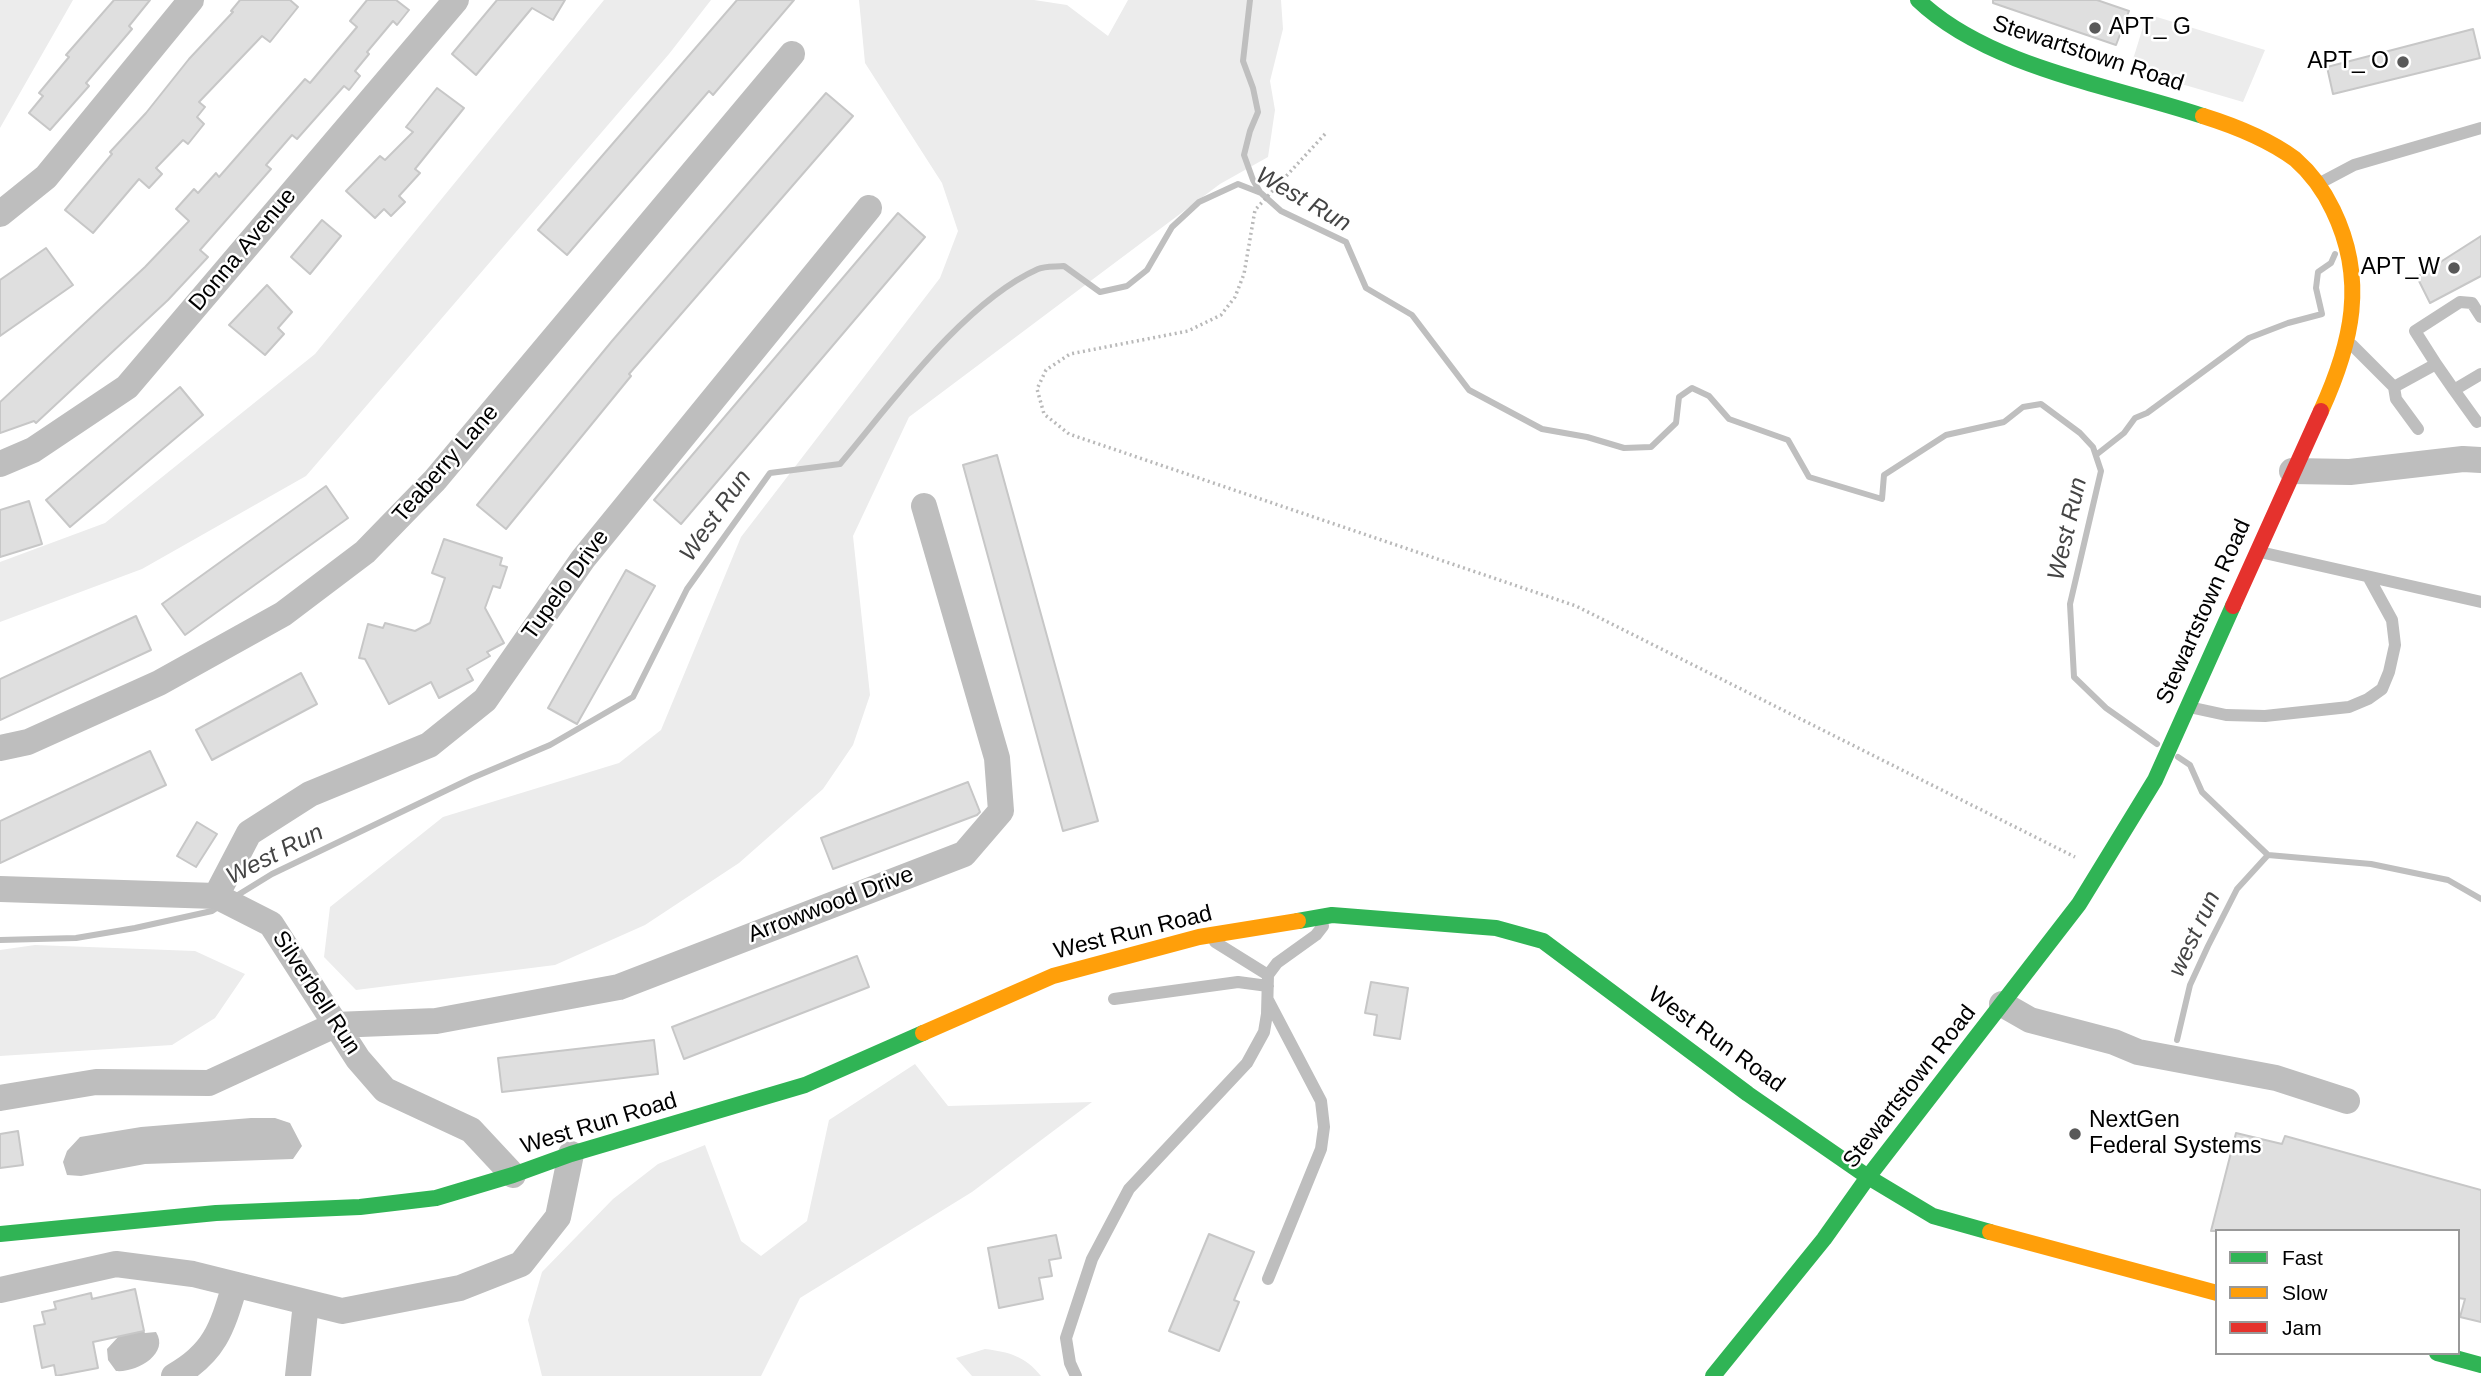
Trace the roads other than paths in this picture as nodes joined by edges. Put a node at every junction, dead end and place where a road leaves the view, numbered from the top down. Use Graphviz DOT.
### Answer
graph roads {
  1 [pos="191,0"];
  2 [pos="456,0"];
  3 [pos="1919,0"];
  4 [pos="792,54"];
  5 [pos="2481,128"];
  6 [pos="2317,184"];
  7 [pos="869,208"];
  8 [pos="0,214"];
  9 [pos="2481,317"];
  10 [pos="2347,340"];
  11 [pos="2436,364"];
  12 [pos="2481,374"];
  13 [pos="2394,387"];
  14 [pos="2454,390"];
  15 [pos="2477,422"];
  16 [pos="2418,429"];
  17 [pos="2481,460"];
  18 [pos="0,464"];
  19 [pos="2292,471"];
  20 [pos="924,506"];
  21 [pos="2256,552"];
  22 [pos="2369,578"];
  23 [pos="2481,603"];
  24 [pos="2184,714"];
  25 [pos="0,748"];
  26 [pos="0,889"];
  27 [pos="217,896"];
  28 [pos="1332,915"];
  29 [pos="1205,936"];
  30 [pos="1268,981"];
  31 [pos="1114,999"];
  32 [pos="1268,1000"];
  33 [pos="2002,1004"];
  34 [pos="335,1025"];
  35 [pos="0,1098"];
  36 [pos="2347,1101"];
  37 [pos="571,1154"];
  38 [pos="513,1175"];
  39 [pos="1868,1177"];
  40 [pos="0,1234"];
  41 [pos="1268,1279"];
  42 [pos="235,1285"];
  43 [pos="0,1290"];
  44 [pos="2215,1292"];
  45 [pos="306,1303"];
  46 [pos="2444,1355"];
  47 [pos="2481,1366"];
  48 [pos="174,1376"];
  49 [pos="298,1376"];
  50 [pos="1076,1376"];
  51 [pos="1713,1376"];
  1 -- 8 [label="street"];
  2 -- 18 [label="street, Donna Avenue"];
  3 -- 6 [label="street, Stewartstown Road"];
  4 -- 25 [label="street, Teaberry Lane"];
  5 -- 6 [label="lane"];
  6 -- 10 [label="street, Stewartstown Road"];
  7 -- 27 [label="street, Tupelo Drive"];
  9 -- 11 [label="lane"];
  10 -- 13 [label="lane"];
  10 -- 19 [label="street, Stewartstown Road"];
  11 -- 13 [label="lane"];
  11 -- 14 [label="lane"];
  12 -- 14 [label="lane"];
  13 -- 16 [label="lane"];
  14 -- 15 [label="lane"];
  17 -- 19 [label="street"];
  19 -- 21 [label="street, Stewartstown Road"];
  20 -- 34 [label="street, Arrowwood Drive"];
  21 -- 22 [label="lane"];
  21 -- 24 [label="street, Stewartstown Road"];
  22 -- 23 [label="lane"];
  22 -- 24 [label="lane"];
  24 -- 33 [label="street, Stewartstown Road"];
  26 -- 27 [label="street, Silverbell Run"];
  27 -- 34 [label="street, Silverbell Run"];
  28 -- 29 [label="street, West Run Road"];
  28 -- 30 [label="lane"];
  28 -- 39 [label="street, West Run Road"];
  29 -- 30 [label="lane"];
  29 -- 37 [label="street, West Run Road"];
  30 -- 31 [label="lane"];
  30 -- 32 [label="lane"];
  32 -- 41 [label="lane"];
  32 -- 50 [label="lane"];
  33 -- 36 [label="street"];
  33 -- 39 [label="street, Stewartstown Road"];
  34 -- 35 [label="street"];
  34 -- 38 [label="street, Silverbell Run"];
  37 -- 38 [label="street, West Run Road"];
  37 -- 45 [label="street"];
  38 -- 40 [label="street, West Run Road"];
  39 -- 44 [label="street, West Run Road"];
  39 -- 51 [label="street, Stewartstown Road"];
  42 -- 43 [label="street"];
  42 -- 45 [label="street"];
  42 -- 48 [label="street"];
  45 -- 49 [label="street"];
  46 -- 47 [label="street"];
}
